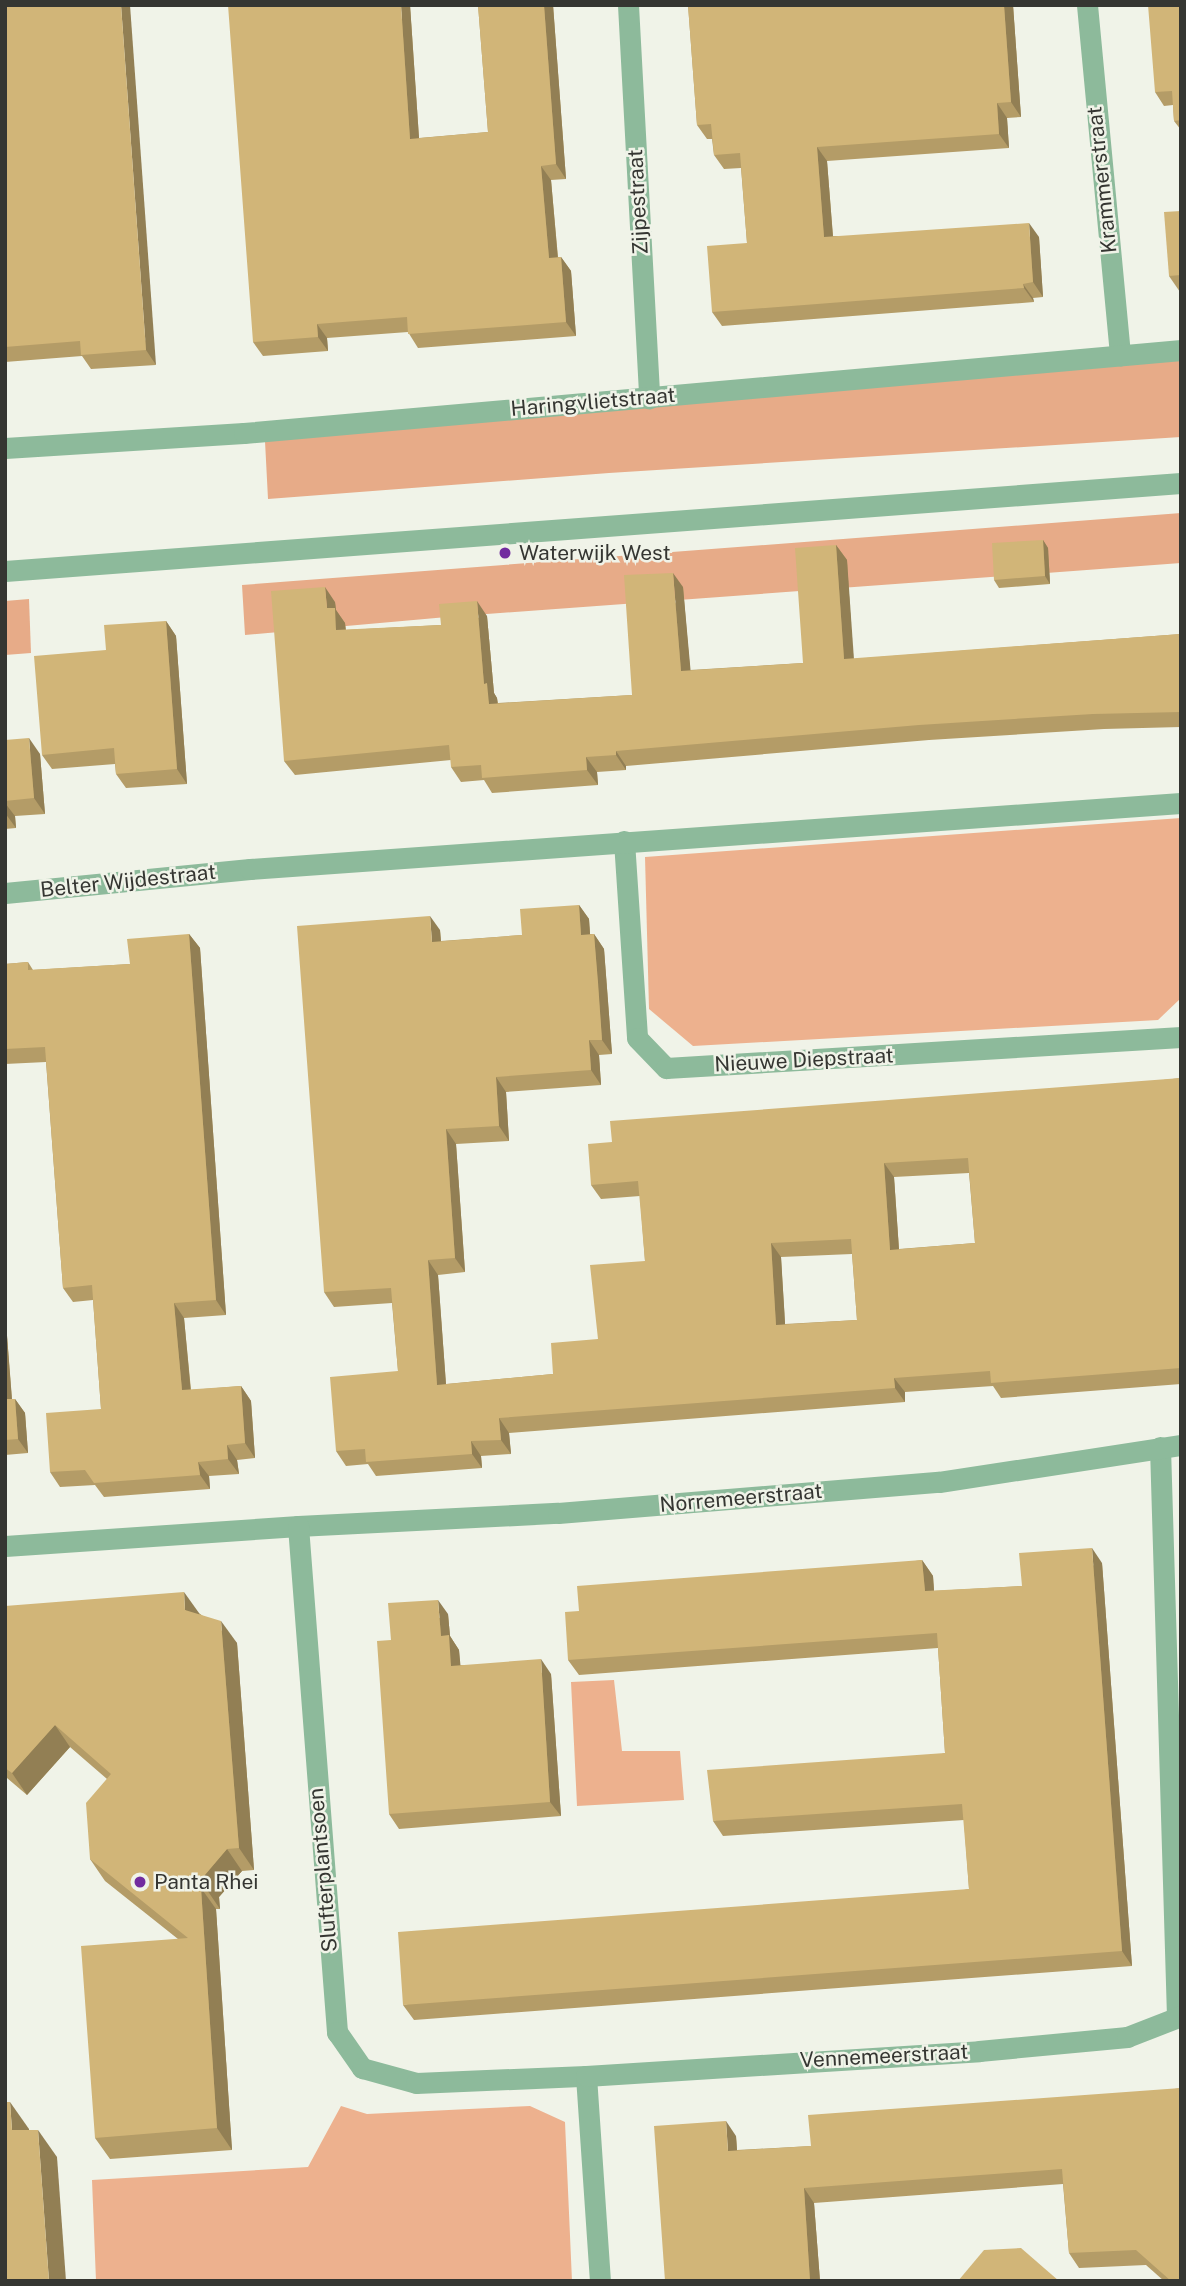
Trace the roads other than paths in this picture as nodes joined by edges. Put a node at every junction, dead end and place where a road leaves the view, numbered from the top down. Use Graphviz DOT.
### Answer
graph roads {
  1 [pos="628,5"];
  2 [pos="1087,5"];
  3 [pos="1181,350"];
  4 [pos="1120,355"];
  5 [pos="649,398"];
  6 [pos="5,448"];
  7 [pos="1181,483"];
  8 [pos="5,571"];
  9 [pos="1181,803"];
  10 [pos="624,841"];
  11 [pos="5,893"];
  12 [pos="1181,1037"];
  13 [pos="1170,1446"];
  14 [pos="298,1526"];
  15 [pos="5,1546"];
  16 [pos="1179,2016"];
  17 [pos="586,2076"];
  18 [pos="600,2281"];
  1 -- 5 [label="street, Zijpestraat"];
  2 -- 4 [label="street, Krammerstraat"];
  3 -- 4 [label="street, Haringvlietstraat"];
  4 -- 5 [label="street, Haringvlietstraat"];
  5 -- 6 [label="street, Haringvlietstraat"];
  7 -- 8 [label="street"];
  9 -- 10 [label="street"];
  10 -- 11 [label="street, Belter Wijdestraat"];
  10 -- 12 [label="street, Nieuwe Diepstraat"];
  13 -- 14 [label="street, Norremeerstraat"];
  13 -- 16 [label="street"];
  14 -- 15 [label="street"];
  14 -- 17 [label="street, Slufterplantsoen"];
  16 -- 17 [label="street, Vennemeerstraat"];
  17 -- 18 [label="street"];
}
